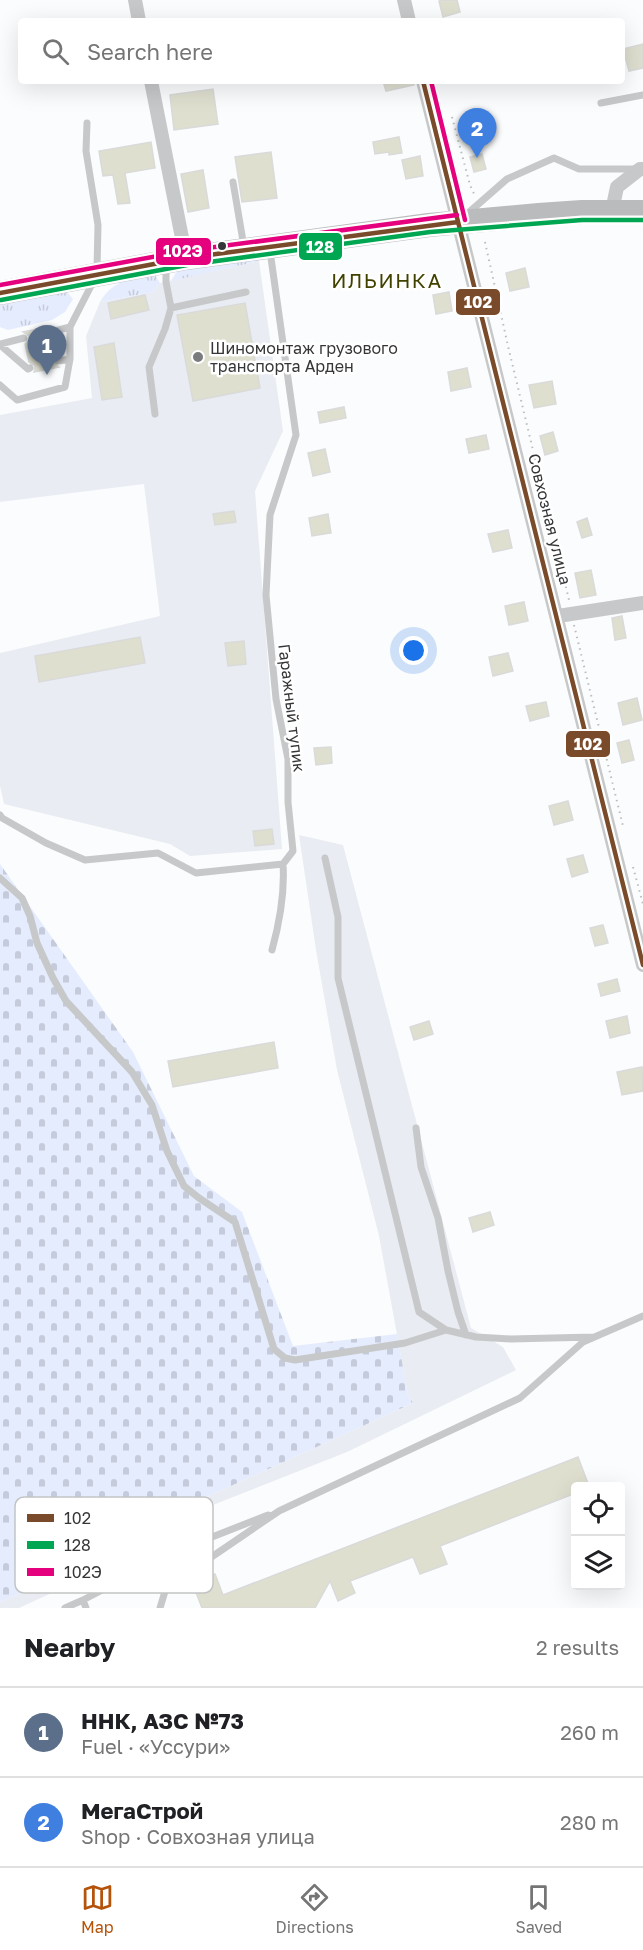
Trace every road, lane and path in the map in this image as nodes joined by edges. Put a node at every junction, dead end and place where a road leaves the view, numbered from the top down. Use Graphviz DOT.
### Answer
graph roads {
  1 [pos="135,0"];
  2 [pos="404,0"];
  3 [pos="138,18"];
  4 [pos="408,18"];
  5 [pos="151,84"];
  6 [pos="424,84"];
  7 [pos="643,95"];
  8 [pos="601,102"];
  9 [pos="453,117"];
  10 [pos="87,123"];
  11 [pos="642,168"];
  12 [pos="233,182"];
  13 [pos="477,198"];
  14 [pos="612,211"];
  15 [pos="643,212"];
  16 [pos="458,222"];
  17 [pos="485,242"];
  18 [pos="269,246"];
  19 [pos="244,249"];
  20 [pos="176,260"];
  21 [pos="97,274"];
  22 [pos="0,292"];
  23 [pos="246,292"];
  24 [pos="171,308"];
  25 [pos="70,327"];
  26 [pos="51,332"];
  27 [pos="24,338"];
  28 [pos="0,344"];
  29 [pos="70,359"];
  30 [pos="58,361"];
  31 [pos="30,368"];
  32 [pos="0,385"];
  33 [pos="154,414"];
  34 [pos="569,600"];
  35 [pos="643,603"];
  36 [pos="558,616"];
  37 [pos="574,622"];
  38 [pos="0,815"];
  39 [pos="624,832"];
  40 [pos="325,858"];
  41 [pos="282,864"];
  42 [pos="632,865"];
  43 [pos="0,878"];
  44 [pos="643,904"];
  45 [pos="272,950"];
  46 [pos="643,965"];
  47 [pos="416,1128"];
  48 [pos="643,1316"];
  49 [pos="446,1330"];
  50 [pos="466,1335"];
  51 [pos="594,1337"];
  52 [pos="279,1511"];
  53 [pos="213,1536"];
  54 [pos="213,1556"];
  55 [pos="104,1593"];
  56 [pos="164,1593"];
  57 [pos="85,1604"];
  58 [pos="65,1608"];
  59 [pos="160,1608"];
  1 -- 3 [label="street"];
  2 -- 4 [label="street"];
  5 -- 20 [label="street"];
  6 -- 16 [label="street, Совхозная улица"];
  7 -- 8 [label="lane"];
  9 -- 13 [label="path"];
  10 -- 21 [label="lane"];
  11 -- 14 [label="street"];
  11 -- 16 [label="lane"];
  12 -- 19 [label="lane"];
  14 -- 15 [label="highway"];
  14 -- 16 [label="highway"];
  16 -- 18 [label="highway"];
  16 -- 36 [label="street, Совхозная улица"];
  17 -- 34 [label="path"];
  18 -- 19 [label="highway"];
  18 -- 41 [label="lane, Гаражный тупик"];
  19 -- 20 [label="highway"];
  20 -- 21 [label="highway"];
  20 -- 24 [label="lane"];
  21 -- 22 [label="highway"];
  21 -- 25 [label="lane"];
  23 -- 24 [label="lane"];
  24 -- 33 [label="lane"];
  25 -- 26 [label="lane"];
  25 -- 29 [label="lane"];
  27 -- 28 [label="lane"];
  28 -- 31 [label="lane"];
  29 -- 30 [label="lane"];
  29 -- 32 [label="lane"];
  35 -- 36 [label="street"];
  36 -- 46 [label="street, Совхозная улица"];
  37 -- 39 [label="path"];
  38 -- 41 [label="lane"];
  40 -- 49 [label="lane"];
  41 -- 45 [label="lane"];
  42 -- 44 [label="path"];
  43 -- 49 [label="lane"];
  47 -- 50 [label="lane"];
  48 -- 51 [label="lane"];
  49 -- 50 [label="lane"];
  50 -- 51 [label="lane"];
  51 -- 52 [label="lane"];
  52 -- 53 [label="lane"];
  52 -- 54 [label="lane"];
  55 -- 57 [label="lane"];
  56 -- 59 [label="lane"];
  57 -- 58 [label="lane"];
}
